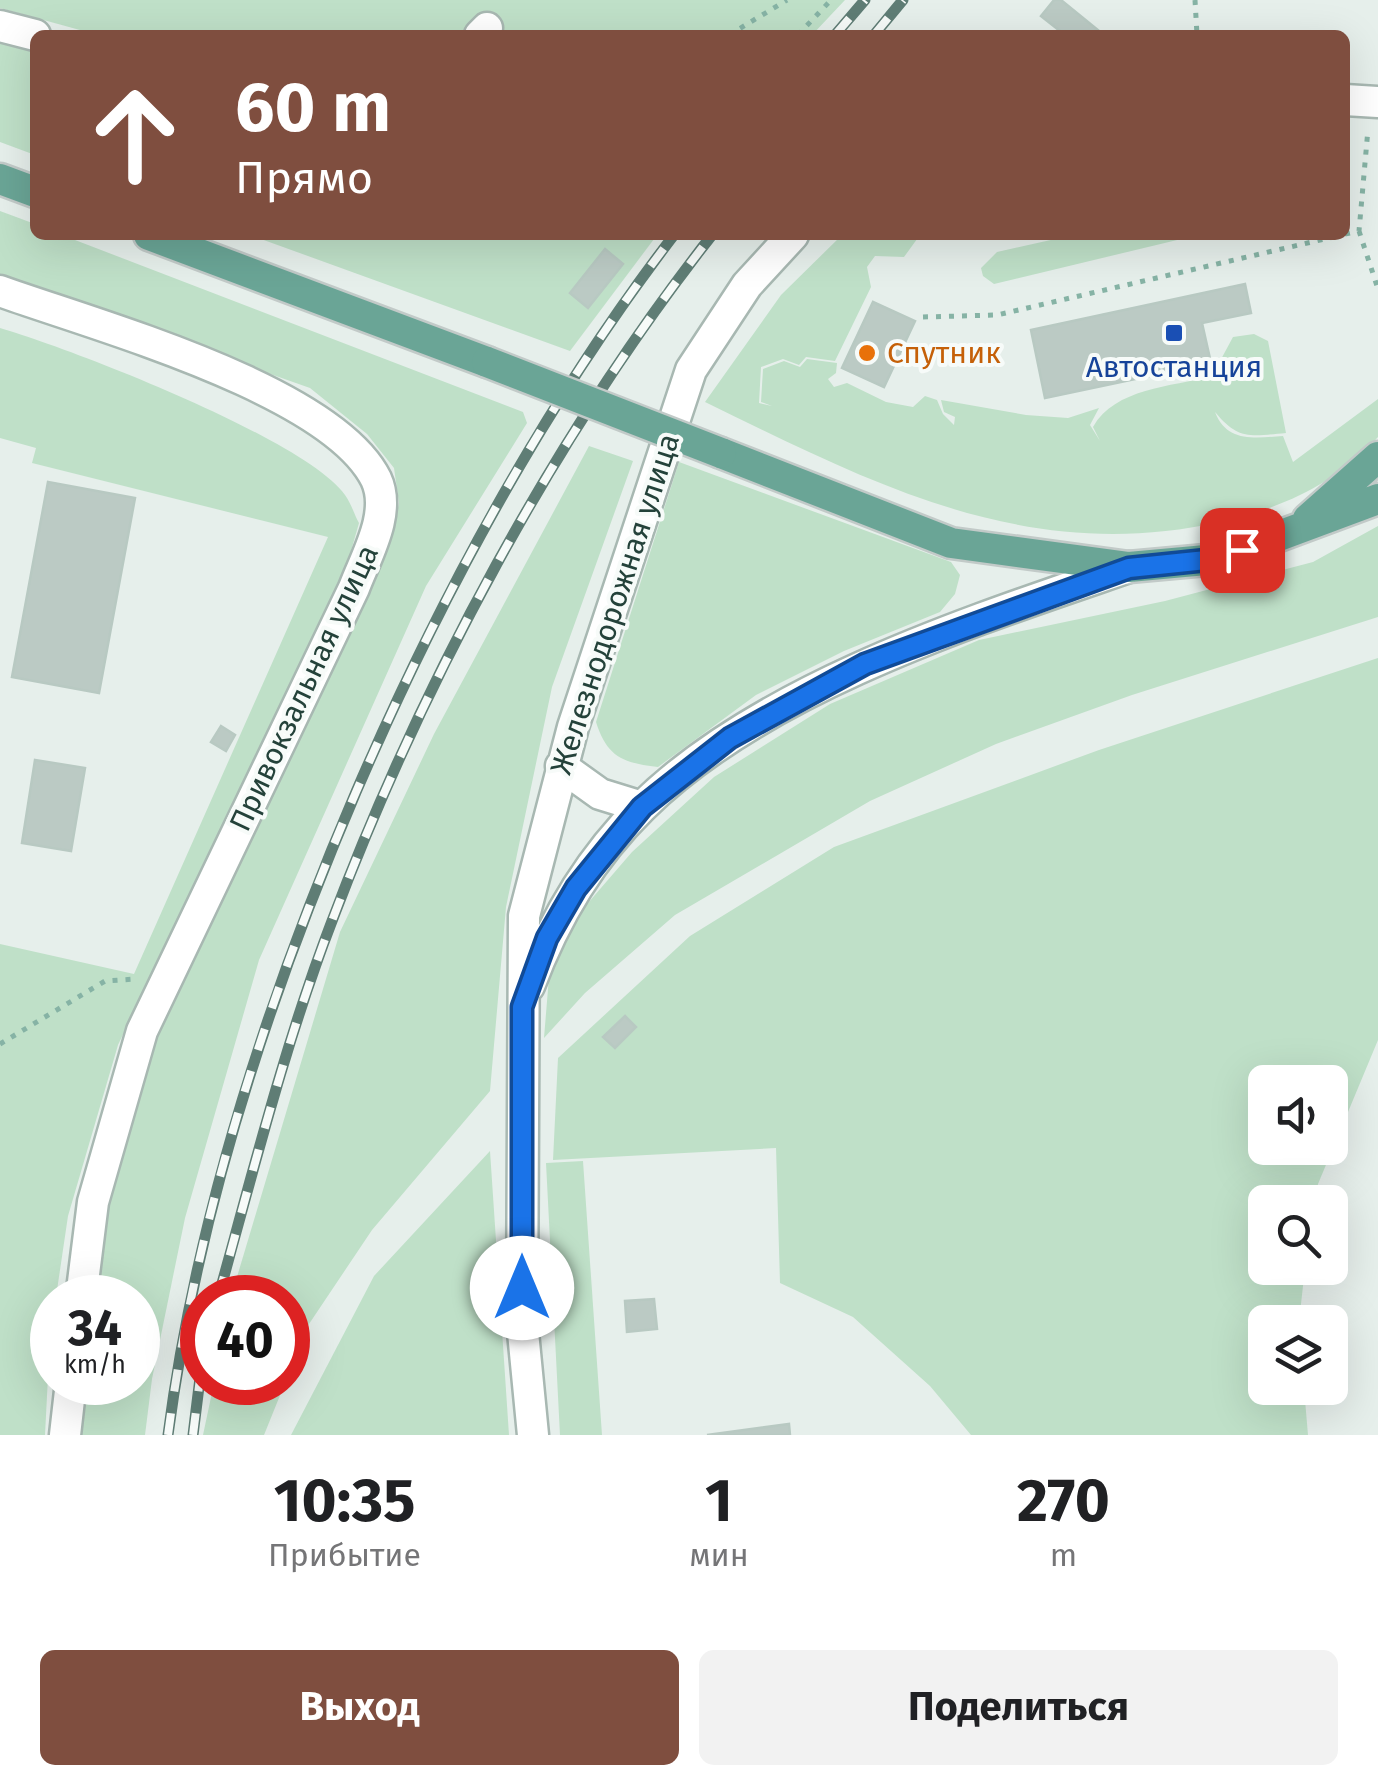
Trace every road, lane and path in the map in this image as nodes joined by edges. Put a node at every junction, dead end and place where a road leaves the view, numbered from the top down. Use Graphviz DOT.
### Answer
graph roads {
  1 [pos="786,0"];
  2 [pos="832,0"];
  3 [pos="1195,0"];
  4 [pos="0,26"];
  5 [pos="737,30"];
  6 [pos="803,30"];
  7 [pos="1197,30"];
  8 [pos="30,35"];
  9 [pos="1364,101"];
  10 [pos="0,179"];
  11 [pos="30,190"];
  12 [pos="1360,231"];
  13 [pos="1350,234"];
  14 [pos="162,240"];
  15 [pos="788,240"];
  16 [pos="1322,240"];
  17 [pos="1378,289"];
  18 [pos="0,290"];
  19 [pos="923,317"];
  20 [pos="1378,457"];
  21 [pos="1378,499"];
  22 [pos="1294,531"];
  23 [pos="1129,568"];
  24 [pos="561,766"];
  25 [pos="642,807"];
  26 [pos="168,976"];
  27 [pos="522,1007"];
  28 [pos="0,1044"];
  29 [pos="85,1275"];
  30 [pos="68,1405"];
  31 [pos="65,1435"];
  32 [pos="534,1435"];
  1 -- 5 [label="path"];
  2 -- 6 [label="path"];
  3 -- 7 [label="path"];
  4 -- 8 [label="street"];
  9 -- 12 [label="path"];
  10 -- 11 [label="main road"];
  12 -- 13 [label="path"];
  12 -- 17 [label="path"];
  14 -- 23 [label="main road, bridge"];
  15 -- 24 [label="street, Железнодорожная улица"];
  16 -- 19 [label="path"];
  18 -- 26 [label="street, Привокзальная улица"];
  20 -- 22 [label="main road"];
  21 -- 22 [label="main road"];
  22 -- 23 [label="main road"];
  23 -- 25 [label="street"];
  24 -- 25 [label="street"];
  24 -- 27 [label="street, Железнодорожная улица"];
  25 -- 27 [label="street"];
  26 -- 28 [label="path"];
  26 -- 29 [label="street, Привокзальная улица"];
  27 -- 32 [label="street, Железнодорожная улица"];
  30 -- 31 [label="street"];
}
